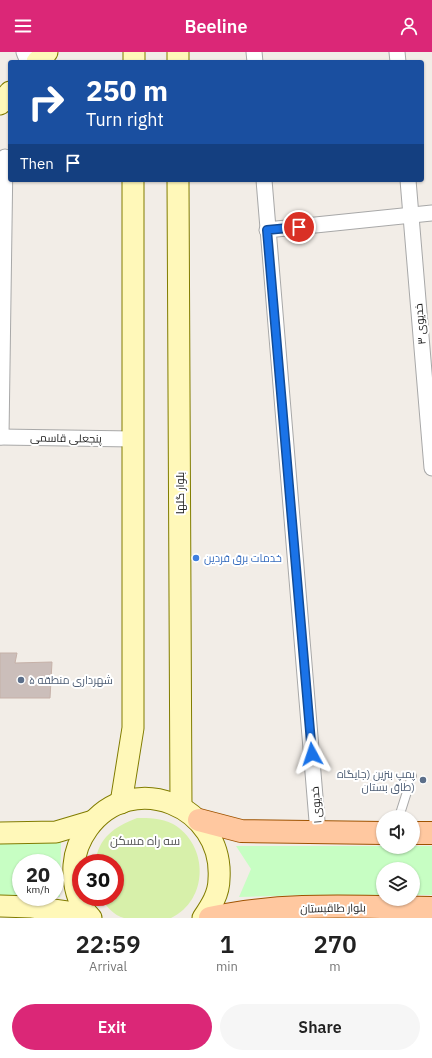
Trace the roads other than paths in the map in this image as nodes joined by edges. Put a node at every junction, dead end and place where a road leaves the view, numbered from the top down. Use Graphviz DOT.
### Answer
graph roads {
  1 [pos="47,52"];
  2 [pos="39,60"];
  3 [pos="8,94"];
  4 [pos="0,104"];
  5 [pos="5,157"];
  6 [pos="133,182"];
  7 [pos="178,182"];
  8 [pos="264,182"];
  9 [pos="408,182"];
  10 [pos="432,213"];
  11 [pos="410,215"];
  12 [pos="267,230"];
  13 [pos="0,437"];
  14 [pos="133,439"];
  15 [pos="432,468"];
  16 [pos="412,776"];
  17 [pos="120,803"];
  18 [pos="181,807"];
  19 [pos="401,810"];
  20 [pos="199,820"];
  21 [pos="93,821"];
  22 [pos="0,833"];
  23 [pos="318,833"];
  24 [pos="376,833"];
  25 [pos="420,833"];
  26 [pos="432,833"];
  27 [pos="0,906"];
  28 [pos="432,908"];
  29 [pos="317,912"];
  30 [pos="89,916"];
  31 [pos="232,916"];
  32 [pos="203,918"];
  33 [pos="210,918"];
  1 -- 2 [label="main road"];
  3 -- 4 [label="main road"];
  5 -- 13 [label="street"];
  6 -- 14 [label="main road"];
  7 -- 18 [label="main road, بلوار گلها"];
  8 -- 12 [label="street, خدیوی ۱"];
  9 -- 11 [label="street, خدیوی ۳"];
  10 -- 11 [label="street"];
  11 -- 12 [label="street"];
  11 -- 15 [label="street, خدیوی ۳"];
  12 -- 23 [label="street, خدیوی ۱"];
  13 -- 14 [label="street, پنجعلی قاسمی"];
  14 -- 17 [label="main road"];
  16 -- 19 [label="lane"];
  17 -- 18 [label="main road"];
  17 -- 21 [label="main road"];
  18 -- 20 [label="main road"];
  20 -- 23 [label="main road"];
  20 -- 32 [label="main road"];
  21 -- 22 [label="main road"];
  21 -- 30 [label="main road"];
  23 -- 24 [label="main road"];
  25 -- 26 [label="main road"];
  27 -- 30 [label="main road"];
  28 -- 29 [label="main road, بلوار طاقبستان"];
  29 -- 31 [label="main road, بلوار طاقبستان"];
  31 -- 33 [label="main road, بلوار طاقبستان"];
}
